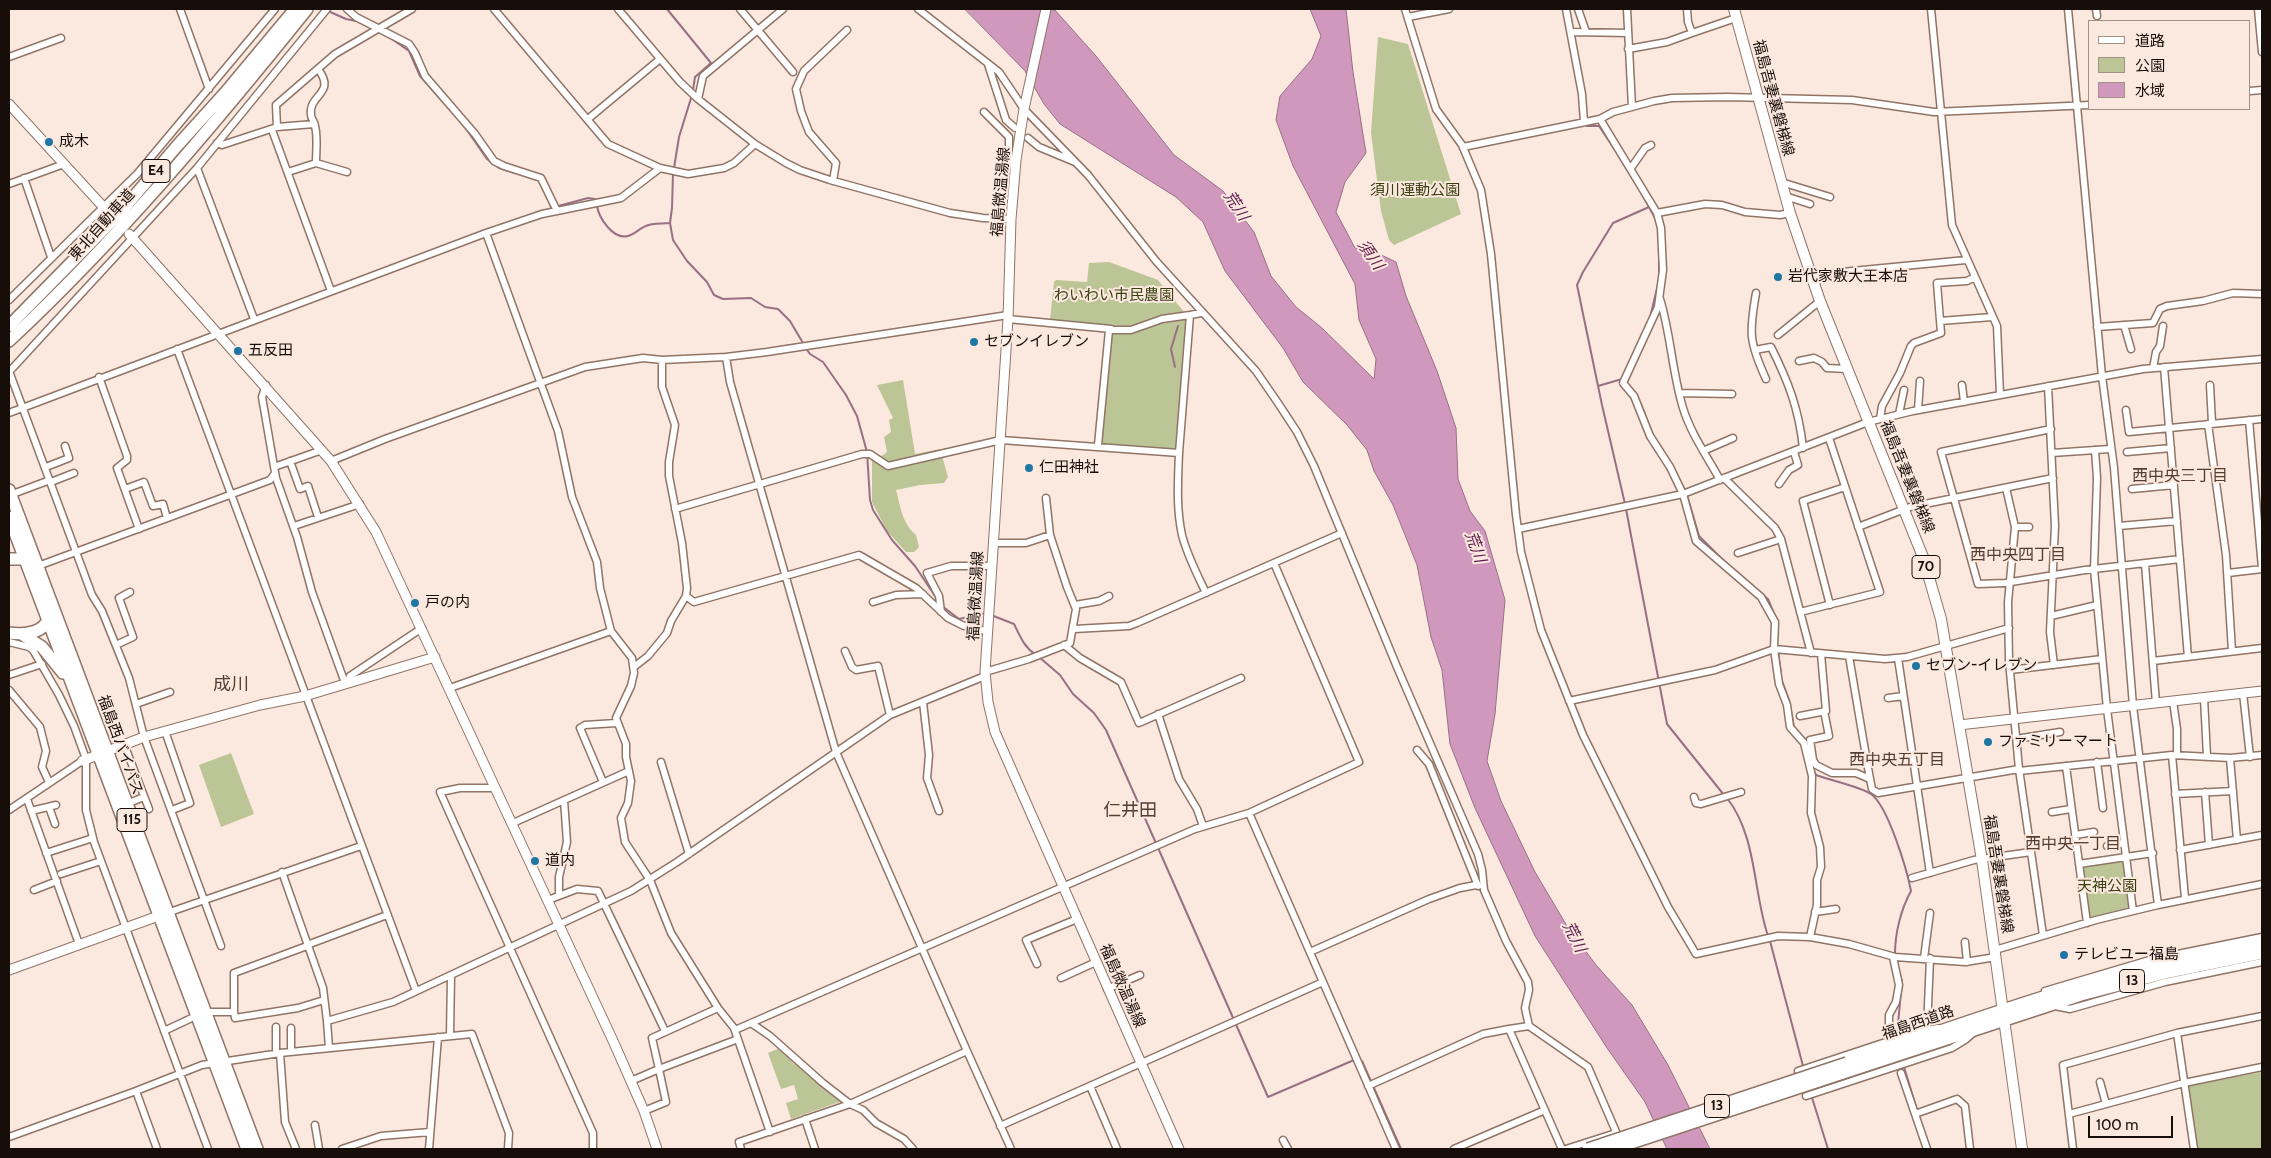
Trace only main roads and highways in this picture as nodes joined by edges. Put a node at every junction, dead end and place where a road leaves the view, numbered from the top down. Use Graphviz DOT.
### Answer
graph roads {
  1 [pos="295,9"];
  2 [pos="307,9"];
  3 [pos="1735,14"];
  4 [pos="58,294"];
  5 [pos="9,326"];
  6 [pos="9,341"];
  7 [pos="9,346"];
  8 [pos="10,492"];
  9 [pos="9,516"];
  10 [pos="9,559"];
  11 [pos="24,559"];
  12 [pos="38,566"];
  13 [pos="54,607"];
  14 [pos="48,621"];
  15 [pos="9,633"];
  16 [pos="23,635"];
  17 [pos="77,696"];
  18 [pos="102,752"];
  19 [pos="162,915"];
  20 [pos="2262,944"];
  21 [pos="2262,953"];
  22 [pos="2004,1014"];
  23 [pos="219,1062"];
  24 [pos="1848,1067"];
  25 [pos="247,1149"];
  26 [pos="257,1149"];
  27 [pos="1588,1149"];
  28 [pos="1613,1149"];
  29 [pos="2022,1149"];
  1 -- 5 [label="highway, 東北自動車道 / E4"];
  2 -- 4 [label="highway, 東北自動車道 / E4"];
  3 -- 22 [label="main road, 福島吾妻裏磐梯線 / 70"];
  4 -- 6 [label="highway, 東北自動車道 / E4"];
  4 -- 7 [label="highway"];
  8 -- 12 [label="highway, 福島西バイパス / 115"];
  9 -- 11 [label="highway, 福島西バイパス / 115"];
  10 -- 11 [label="highway"];
  11 -- 12 [label="highway"];
  11 -- 14 [label="highway, 福島西バイパス / 115"];
  12 -- 13 [label="highway, 福島西バイパス / 115"];
  13 -- 14 [label="highway"];
  13 -- 18 [label="highway, 福島西バイパス / 115"];
  14 -- 16 [label="highway"];
  14 -- 17 [label="highway, 福島西バイパス / 115"];
  15 -- 16 [label="highway"];
  16 -- 17 [label="highway"];
  17 -- 18 [label="highway, 福島西バイパス / 115"];
  18 -- 19 [label="highway, 福島西バイパス / 115"];
  18 -- 19 [label="highway, 福島西バイパス / 115"];
  19 -- 23 [label="highway, 福島西バイパス / 115"];
  20 -- 22 [label="highway, 福島西道路 / 13"];
  21 -- 22 [label="highway, 福島西道路 / 13"];
  22 -- 24 [label="highway, 福島西道路 / 13"];
  22 -- 24 [label="highway, 福島西道路 / 13"];
  22 -- 29 [label="main road, 福島吾妻裏磐梯線 / 70"];
  23 -- 25 [label="highway, 福島西バイパス / 115"];
  23 -- 26 [label="highway, 福島西バイパス / 115"];
  24 -- 27 [label="highway, 福島西道路 / 13, bridge"];
  24 -- 28 [label="highway, 福島西道路 / 13, bridge"];
}
